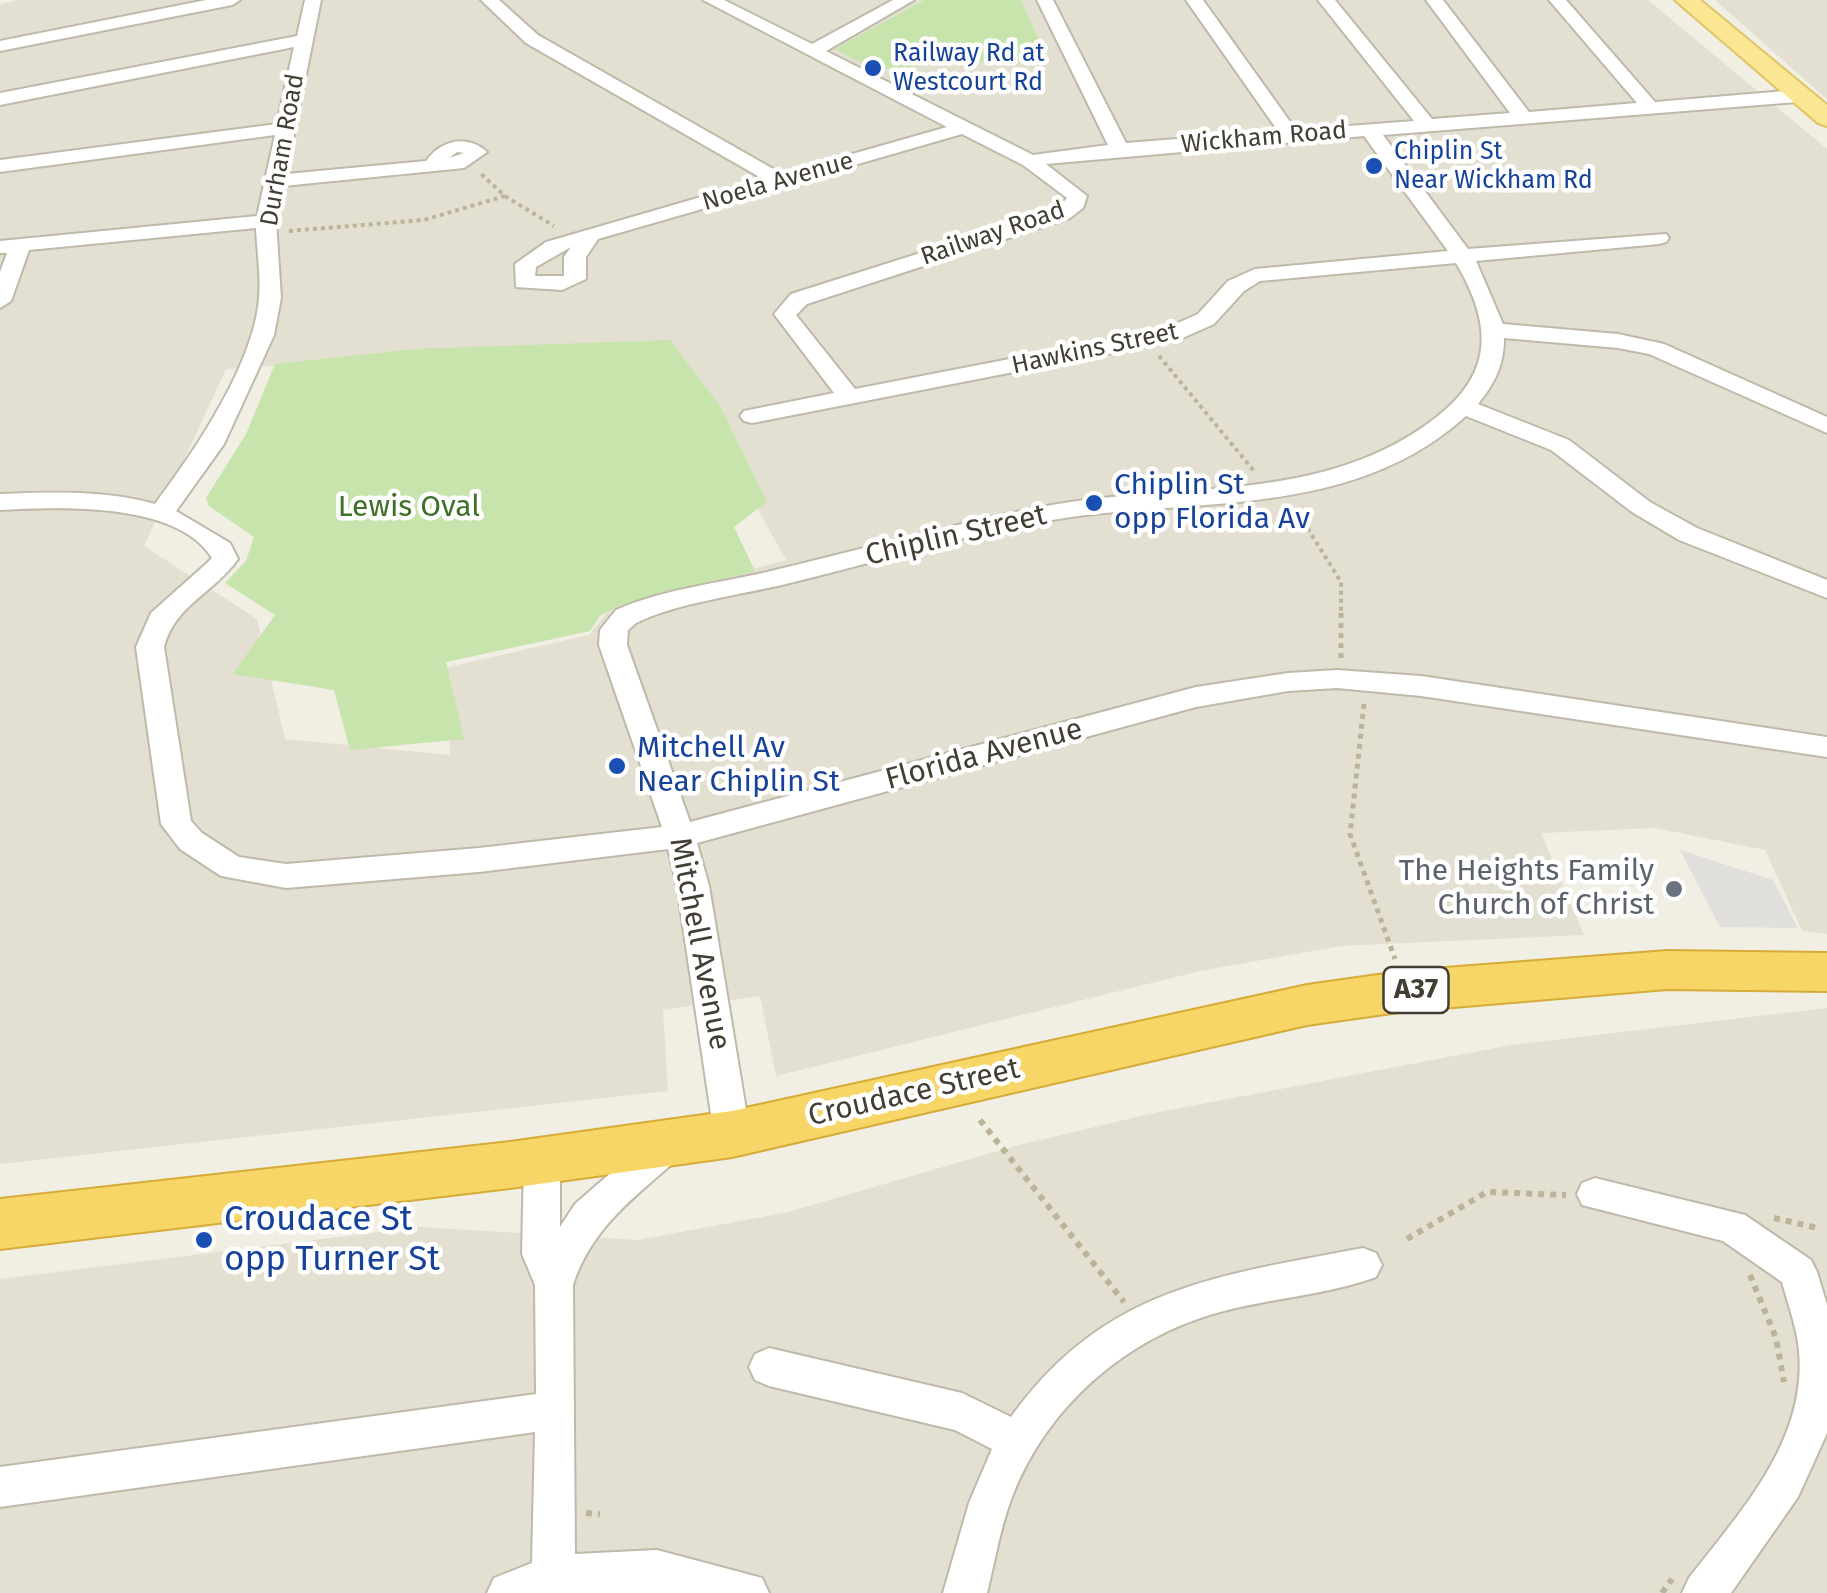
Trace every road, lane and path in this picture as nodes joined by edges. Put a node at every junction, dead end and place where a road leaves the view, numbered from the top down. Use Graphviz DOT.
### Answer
graph roads {
  1 [pos="232,0"];
  2 [pos="313,0"];
  3 [pos="488,0"];
  4 [pos="906,0"];
  5 [pos="1045,0"];
  6 [pos="1194,0"];
  7 [pos="1326,0"];
  8 [pos="1434,0"];
  9 [pos="1449,0"];
  10 [pos="1557,0"];
  11 [pos="1686,0"];
  12 [pos="726,2"];
  13 [pos="303,40"];
  14 [pos="0,46"];
  15 [pos="813,51"];
  16 [pos="1797,96"];
  17 [pos="0,98"];
  18 [pos="1650,107"];
  19 [pos="1531,117"];
  20 [pos="1827,118"];
  21 [pos="1427,125"];
  22 [pos="287,128"];
  23 [pos="967,128"];
  24 [pos="1370,130"];
  25 [pos="1291,136"];
  26 [pos="1120,150"];
  27 [pos="1030,161"];
  28 [pos="0,166"];
  29 [pos="432,166"];
  30 [pos="474,167"];
  31 [pos="780,180"];
  32 [pos="275,181"];
  33 [pos="505,196"];
  34 [pos="266,221"];
  35 [pos="294,231"];
  36 [pos="567,233"];
  37 [pos="589,238"];
  38 [pos="1659,238"];
  39 [pos="10,246"];
  40 [pos="1463,255"];
  41 [pos="0,301"];
  42 [pos="1492,330"];
  43 [pos="1155,352"];
  44 [pos="1827,395"];
  45 [pos="851,399"];
  46 [pos="1462,406"];
  47 [pos="1794,411"];
  48 [pos="752,416"];
  49 [pos="1827,426"];
  50 [pos="1259,477"];
  51 [pos="0,502"];
  52 [pos="1295,508"];
  53 [pos="162,512"];
  54 [pos="1827,590"];
  55 [pos="613,644"];
  56 [pos="1341,662"];
  57 [pos="1365,698"];
  58 [pos="1827,746"];
  59 [pos="680,836"];
  60 [pos="1827,972"];
  61 [pos="1406,990"];
  62 [pos="980,1120"];
  63 [pos="732,1134"];
  64 [pos="669,1144"];
  65 [pos="542,1160"];
  66 [pos="1595,1194"];
  67 [pos="0,1224"];
  68 [pos="1818,1228"];
  69 [pos="1745,1236"];
  70 [pos="1408,1239"];
  71 [pos="1363,1265"];
  72 [pos="554,1286"];
  73 [pos="1126,1304"];
  74 [pos="769,1367"];
  75 [pos="1784,1392"];
  76 [pos="556,1410"];
  77 [pos="1018,1442"];
  78 [pos="0,1487"];
  79 [pos="586,1513"];
  80 [pos="600,1514"];
  81 [pos="553,1577"];
  82 [pos="1693,1579"];
  83 [pos="509,1593"];
  84 [pos="748,1593"];
  85 [pos="965,1593"];
  86 [pos="1662,1593"];
  1 -- 14 [label="street"];
  2 -- 13 [label="street, Durham Road"];
  3 -- 31 [label="street"];
  4 -- 15 [label="street"];
  5 -- 26 [label="street"];
  6 -- 25 [label="street"];
  7 -- 21 [label="street"];
  8 -- 19 [label="street"];
  9 -- 19 [label="street"];
  10 -- 18 [label="street"];
  11 -- 16 [label="main road"];
  12 -- 15 [label="street, Railway Road"];
  13 -- 17 [label="street"];
  13 -- 22 [label="street, Durham Road"];
  15 -- 23 [label="street, Railway Road"];
  16 -- 18 [label="street, Wickham Road"];
  16 -- 20 [label="main road"];
  18 -- 19 [label="street, Wickham Road"];
  19 -- 21 [label="street, Wickham Road"];
  21 -- 24 [label="street, Wickham Road"];
  22 -- 28 [label="street"];
  22 -- 32 [label="street, Durham Road"];
  23 -- 27 [label="street, Railway Road"];
  23 -- 31 [label="street, Noela Avenue"];
  24 -- 25 [label="street, Wickham Road"];
  24 -- 40 [label="street"];
  25 -- 26 [label="street, Wickham Road"];
  26 -- 27 [label="street, Wickham Road"];
  27 -- 45 [label="street, Railway Road"];
  29 -- 32 [label="street"];
  30 -- 33 [label="path"];
  31 -- 37 [label="street, Noela Avenue"];
  32 -- 34 [label="street, Durham Road"];
  33 -- 35 [label="path"];
  33 -- 36 [label="path"];
  34 -- 39 [label="street"];
  34 -- 53 [label="street, Durham Road"];
  38 -- 40 [label="street, Hawkins Street"];
  39 -- 41 [label="street"];
  40 -- 42 [label="street"];
  40 -- 45 [label="street, Hawkins Street"];
  42 -- 46 [label="street, Chiplin Street"];
  42 -- 47 [label="street"];
  43 -- 50 [label="path"];
  44 -- 47 [label="street"];
  45 -- 48 [label="street, Hawkins Street"];
  46 -- 54 [label="street"];
  46 -- 55 [label="street, Chiplin Street"];
  47 -- 49 [label="street"];
  51 -- 53 [label="street"];
  52 -- 56 [label="path"];
  53 -- 59 [label="street, Florida Avenue"];
  55 -- 59 [label="street, Mitchell Avenue"];
  57 -- 61 [label="path"];
  58 -- 59 [label="street, Florida Avenue"];
  59 -- 63 [label="street, Mitchell Avenue"];
  60 -- 61 [label="highway, Croudace Street / A37"];
  61 -- 63 [label="highway, Croudace Street / A37"];
  62 -- 73 [label="path"];
  63 -- 64 [label="highway, Croudace Street / A37"];
  64 -- 65 [label="highway, Croudace Street / A37"];
  64 -- 72 [label="street"];
  65 -- 67 [label="highway, Croudace Street / A37"];
  65 -- 72 [label="street"];
  66 -- 69 [label="street"];
  66 -- 70 [label="path"];
  68 -- 69 [label="path"];
  69 -- 75 [label="path"];
  69 -- 82 [label="street"];
  71 -- 77 [label="street"];
  72 -- 76 [label="street"];
  74 -- 77 [label="street"];
  76 -- 78 [label="street"];
  76 -- 81 [label="street"];
  77 -- 85 [label="street"];
  79 -- 80 [label="path"];
  81 -- 83 [label="street"];
  81 -- 84 [label="street"];
  82 -- 86 [label="path"];
}
